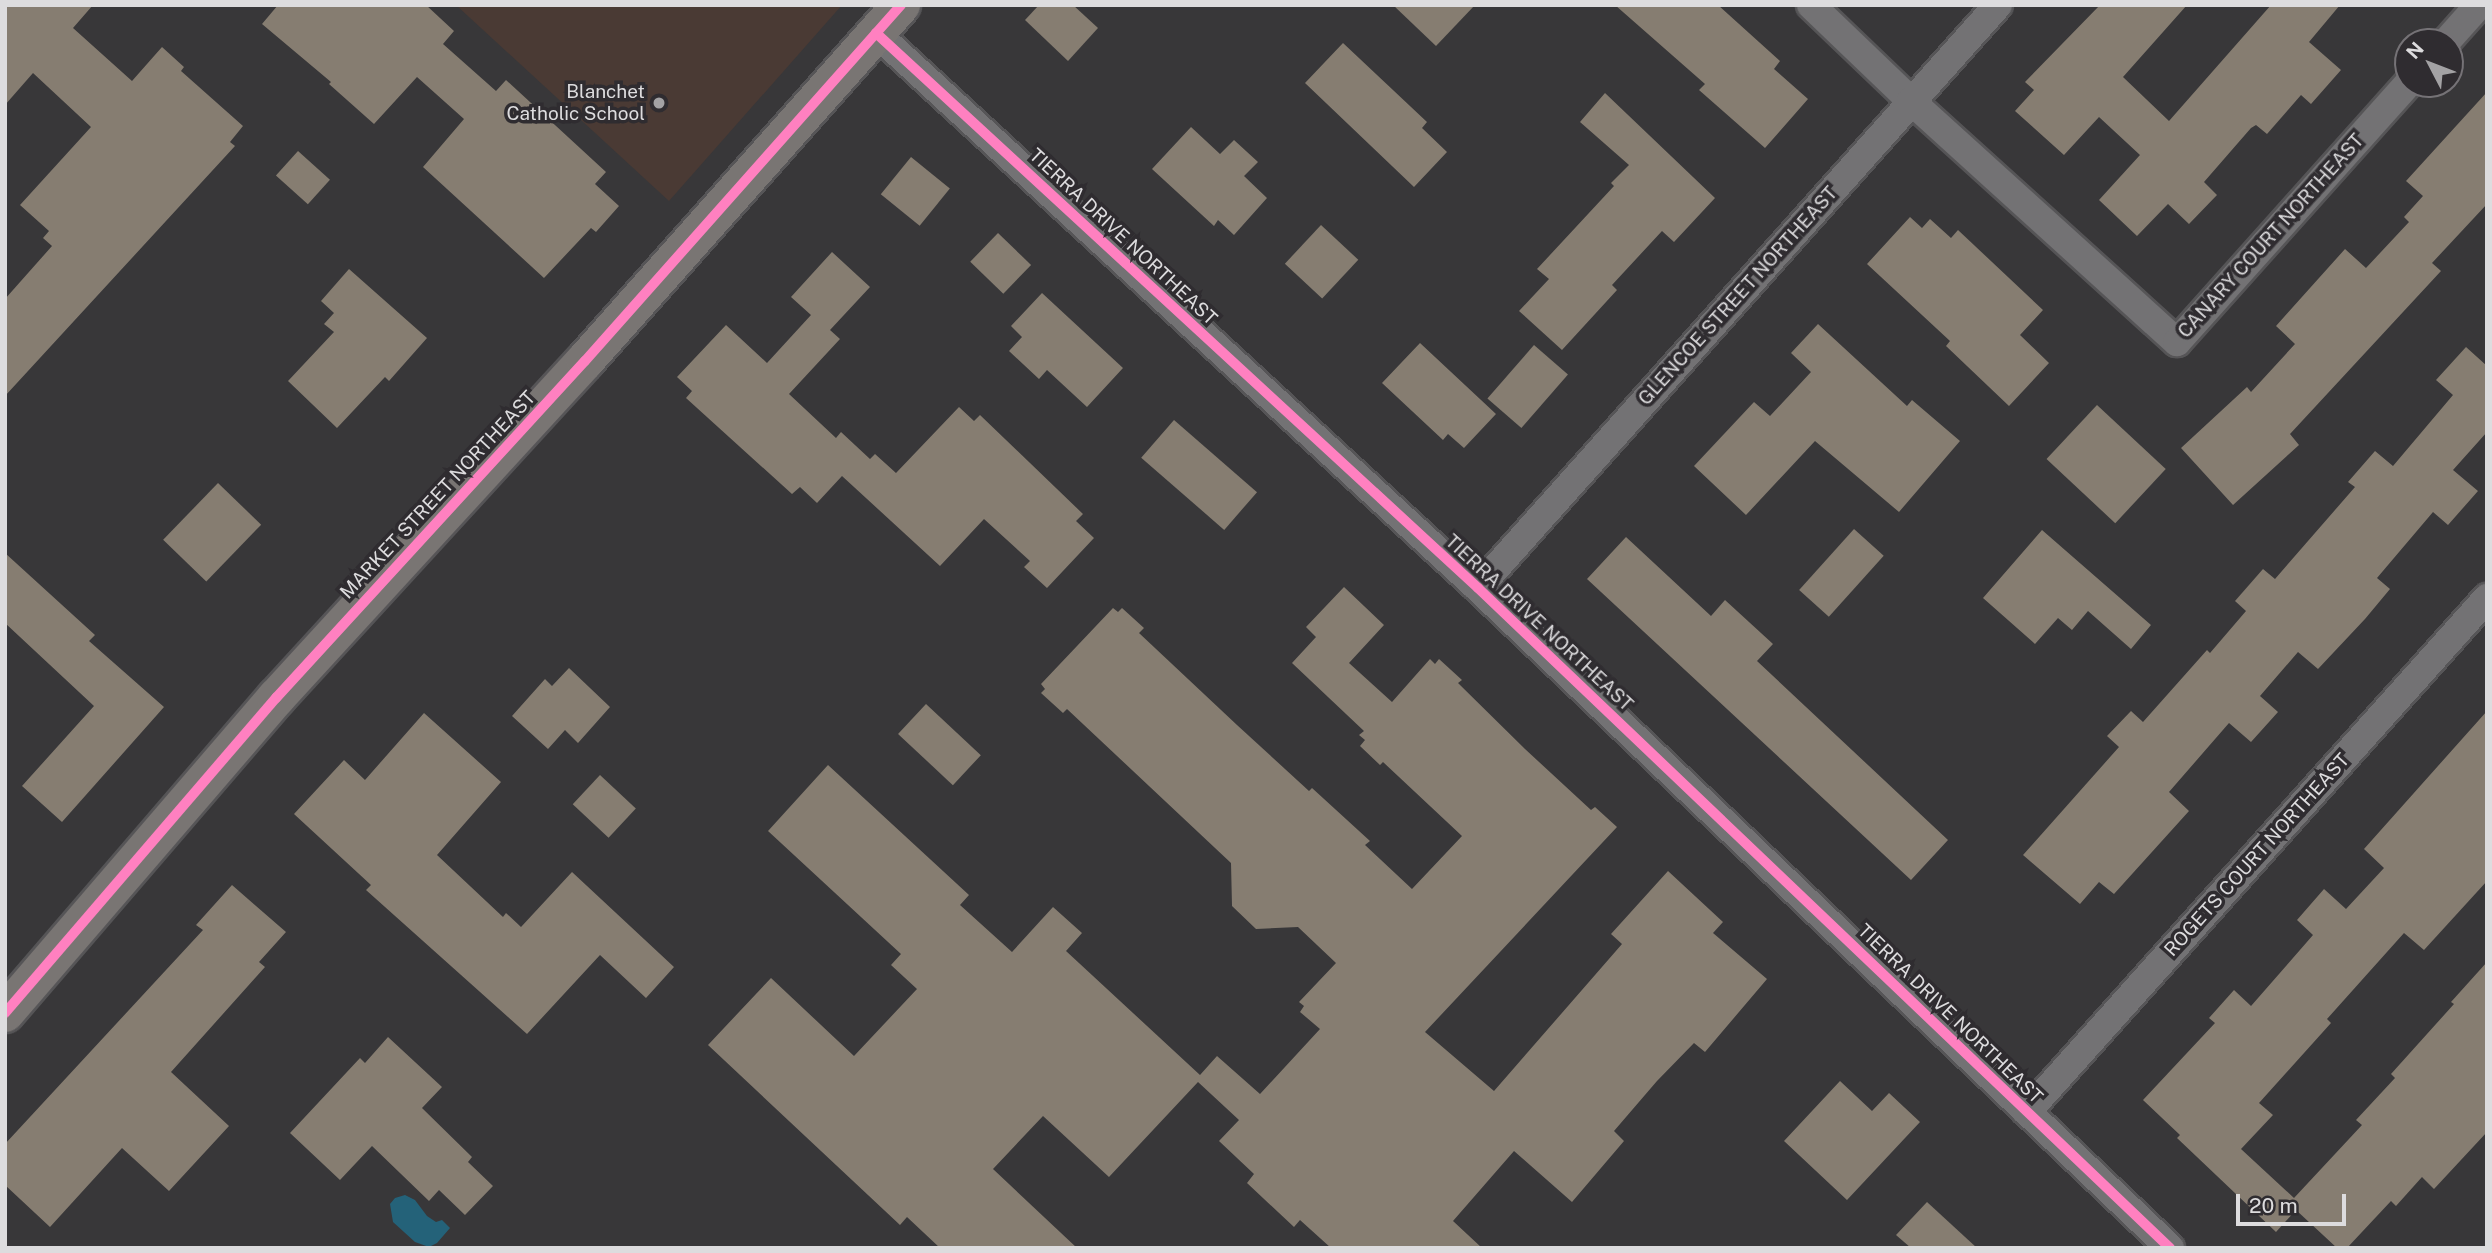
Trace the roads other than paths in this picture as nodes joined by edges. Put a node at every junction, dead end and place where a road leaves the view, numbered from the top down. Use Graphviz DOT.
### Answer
graph roads {
  1 [pos="901,5"];
  2 [pos="1811,5"];
  3 [pos="1998,5"];
  4 [pos="2479,5"];
  5 [pos="2458,28"];
  6 [pos="876,33"];
  7 [pos="2395,98"];
  8 [pos="1911,101"];
  9 [pos="1478,588"];
  10 [pos="2487,598"];
  11 [pos="5,1013"];
  12 [pos="2027,1112"];
  13 [pos="2170,1248"];
  1 -- 6 [label="main road, MARKET STREET NORTHEAST"];
  2 -- 8 [label="street"];
  3 -- 8 [label="street, GLENCOE STREET NORTHEAST"];
  4 -- 5 [label="street"];
  6 -- 9 [label="street, TIERRA DRIVE NORTHEAST"];
  6 -- 11 [label="main road, MARKET STREET NORTHEAST"];
  7 -- 8 [label="street, CANARY COURT NORTHEAST"];
  8 -- 9 [label="street, GLENCOE STREET NORTHEAST"];
  9 -- 12 [label="street, TIERRA DRIVE NORTHEAST"];
  10 -- 12 [label="street, ROGETS COURT NORTHEAST"];
  12 -- 13 [label="street, TIERRA DRIVE NORTHEAST"];
}
